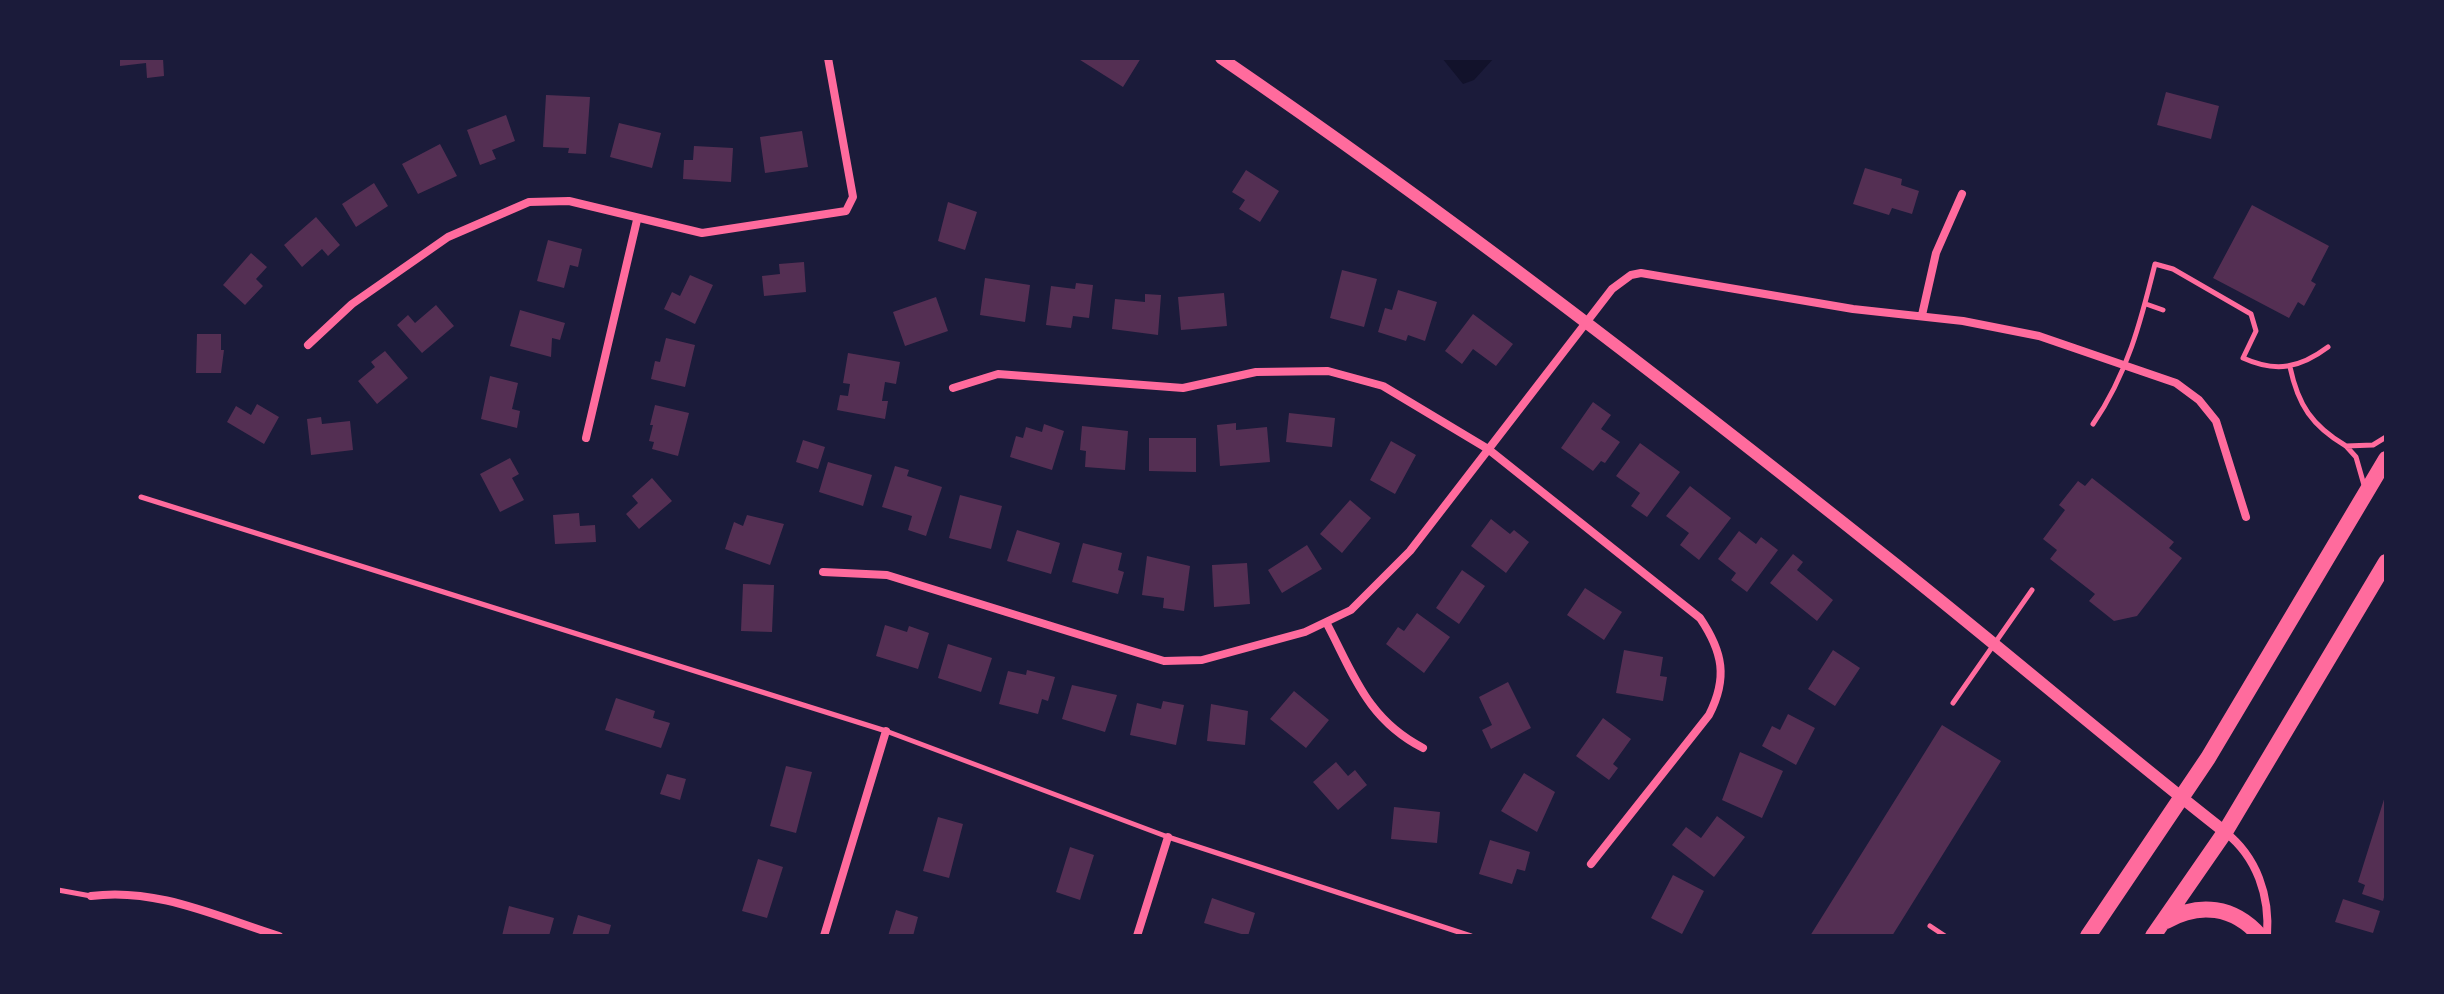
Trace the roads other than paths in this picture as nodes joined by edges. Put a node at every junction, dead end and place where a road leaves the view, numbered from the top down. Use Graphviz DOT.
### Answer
graph roads {
  1 [pos="828,58"];
  2 [pos="1221,58"];
  3 [pos="1962,194"];
  4 [pos="637,220"];
  5 [pos="2146,304"];
  6 [pos="2163,310"];
  7 [pos="1922,315"];
  8 [pos="1584,324"];
  9 [pos="308,345"];
  10 [pos="2328,347"];
  11 [pos="2126,364"];
  12 [pos="2290,367"];
  13 [pos="953,388"];
  14 [pos="2093,424"];
  15 [pos="2386,437"];
  16 [pos="586,438"];
  17 [pos="2346,446"];
  18 [pos="1488,449"];
  19 [pos="2386,459"];
  20 [pos="2365,495"];
  21 [pos="141,497"];
  22 [pos="2246,517"];
  23 [pos="2386,562"];
  24 [pos="823,572"];
  25 [pos="2032,590"];
  26 [pos="1326,622"];
  27 [pos="1994,645"];
  28 [pos="1953,703"];
  29 [pos="886,731"];
  30 [pos="1423,748"];
  31 [pos="2182,798"];
  32 [pos="2225,832"];
  33 [pos="1168,837"];
  34 [pos="1591,864"];
  35 [pos="58,890"];
  36 [pos="91,896"];
  37 [pos="1930,926"];
  38 [pos="2157,930"];
  39 [pos="279,936"];
  40 [pos="824,936"];
  41 [pos="1137,936"];
  42 [pos="1471,936"];
  43 [pos="1945,936"];
  44 [pos="2088,936"];
  45 [pos="2260,936"];
  46 [pos="2267,936"];
  1 -- 4 [label="street"];
  2 -- 8 [label="street"];
  3 -- 7 [label="street"];
  4 -- 9 [label="street"];
  4 -- 16 [label="street"];
  5 -- 6 [label="lane"];
  5 -- 11 [label="lane"];
  5 -- 12 [label="lane"];
  7 -- 8 [label="street"];
  7 -- 11 [label="street"];
  8 -- 18 [label="street"];
  8 -- 27 [label="street"];
  10 -- 12 [label="lane"];
  11 -- 14 [label="lane"];
  11 -- 22 [label="street"];
  12 -- 17 [label="lane"];
  13 -- 18 [label="street"];
  15 -- 17 [label="lane"];
  17 -- 20 [label="lane"];
  18 -- 26 [label="street"];
  18 -- 34 [label="street"];
  19 -- 20 [label="main road"];
  20 -- 31 [label="main road"];
  21 -- 29 [label="lane"];
  23 -- 32 [label="main road"];
  24 -- 26 [label="street"];
  25 -- 27 [label="lane"];
  26 -- 30 [label="street"];
  27 -- 28 [label="lane"];
  27 -- 31 [label="street"];
  29 -- 33 [label="lane"];
  29 -- 40 [label="street"];
  31 -- 32 [label="street"];
  31 -- 44 [label="main road"];
  32 -- 38 [label="main road"];
  32 -- 46 [label="street"];
  33 -- 41 [label="street"];
  33 -- 42 [label="lane"];
  35 -- 36 [label="lane"];
  36 -- 39 [label="street"];
  37 -- 43 [label="lane"];
  38 -- 45 [label="main road"];
}
